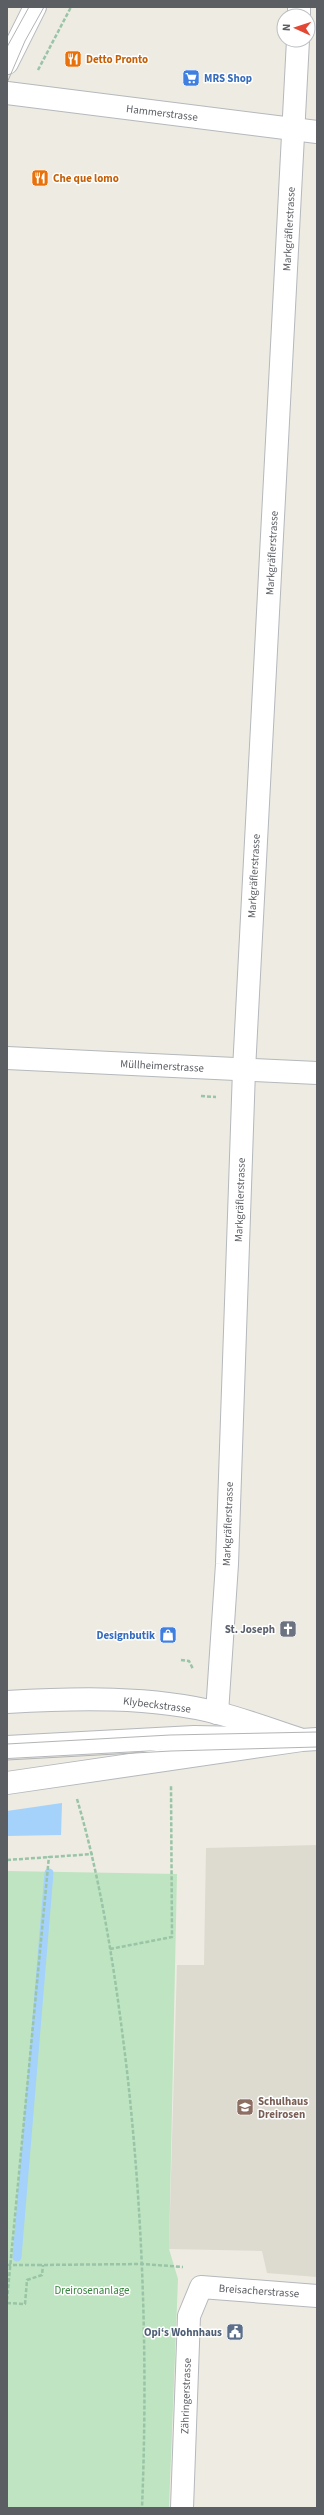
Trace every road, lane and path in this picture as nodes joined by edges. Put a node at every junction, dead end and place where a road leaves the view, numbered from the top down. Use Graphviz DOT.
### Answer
graph roads {
  1 [pos="35,7"];
  2 [pos="71,7"];
  3 [pos="298,48"];
  4 [pos="7,63"];
  5 [pos="17,95"];
  6 [pos="294,129"];
  7 [pos="317,132"];
  8 [pos="7,1058"];
  9 [pos="244,1070"];
  10 [pos="317,1073"];
  11 [pos="7,1702"];
  12 [pos="217,1713"];
  13 [pos="310,1739"];
  14 [pos="7,1747"];
  15 [pos="171,1759"];
  16 [pos="7,1783"];
  17 [pos="76,1794"];
  18 [pos="93,1854"];
  19 [pos="48,1856"];
  20 [pos="7,1860"];
  21 [pos="110,1948"];
  22 [pos="143,2264"];
  23 [pos="7,2265"];
  24 [pos="43,2265"];
  25 [pos="201,2287"];
  26 [pos="317,2296"];
  27 [pos="7,2301"];
  28 [pos="142,2508"];
  29 [pos="182,2508"];
  1 -- 4 [label="street"];
  2 -- 5 [label="path"];
  3 -- 6 [label="street, Markgräflerstrasse"];
  5 -- 6 [label="street, Hammerstrasse"];
  6 -- 7 [label="street, Hammerstrasse"];
  6 -- 9 [label="street, Markgräflerstrasse"];
  8 -- 9 [label="street, Müllheimerstrasse"];
  9 -- 10 [label="street, Müllheimerstrasse"];
  9 -- 12 [label="street, Markgräflerstrasse"];
  11 -- 12 [label="street, Klybeckstrasse"];
  12 -- 13 [label="street, Klybeckstrasse"];
  13 -- 14 [label="street"];
  13 -- 15 [label="street"];
  15 -- 16 [label="street"];
  15 -- 21 [label="path"];
  17 -- 18 [label="path"];
  18 -- 19 [label="path"];
  18 -- 21 [label="path"];
  19 -- 20 [label="path"];
  19 -- 27 [label="path"];
  21 -- 22 [label="path"];
  22 -- 24 [label="path"];
  22 -- 25 [label="path"];
  22 -- 28 [label="path"];
  23 -- 24 [label="path, bridge"];
  24 -- 27 [label="path"];
  25 -- 26 [label="street, Breisacherstrasse"];
  25 -- 29 [label="street, Zähringerstrasse"];
}
